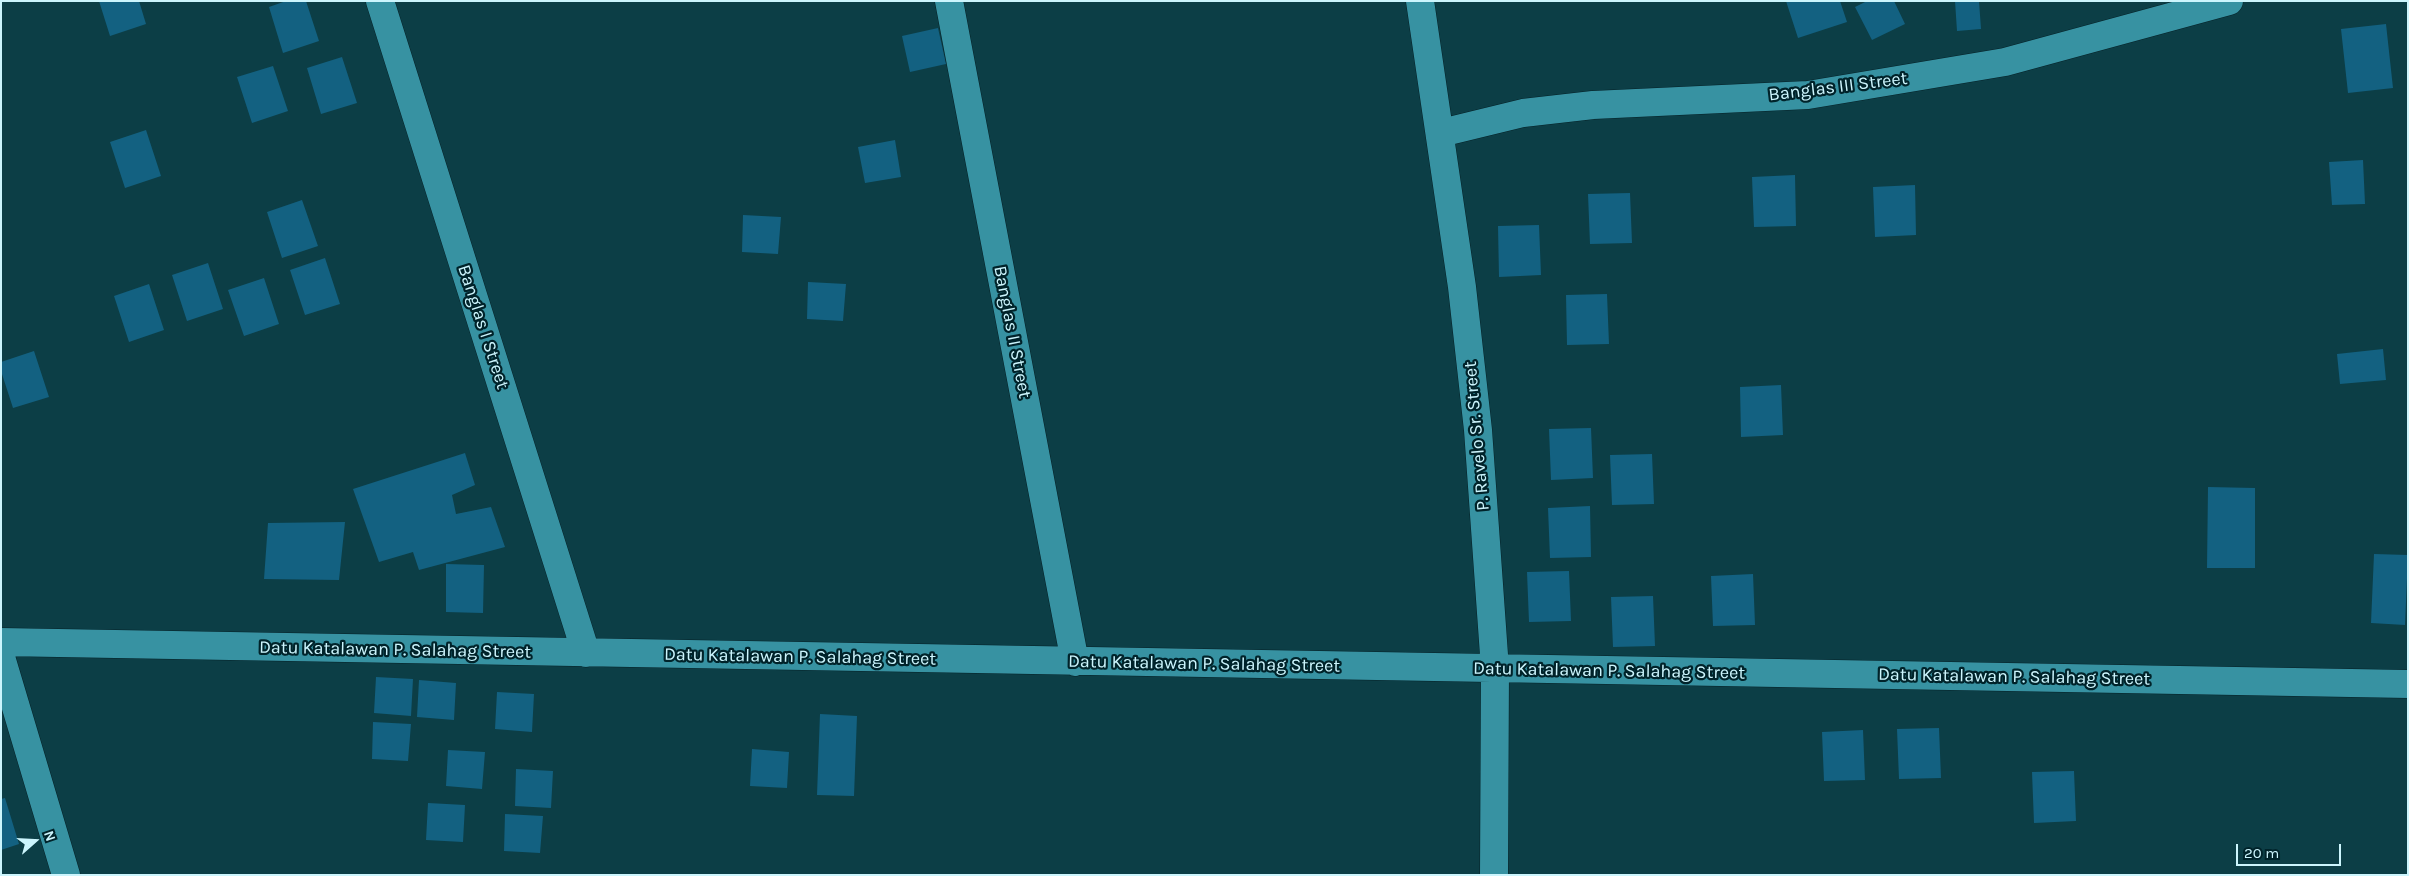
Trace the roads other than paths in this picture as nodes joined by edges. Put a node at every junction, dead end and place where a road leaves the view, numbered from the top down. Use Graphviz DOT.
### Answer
graph roads {
  1 [pos="380,1"];
  2 [pos="949,1"];
  3 [pos="1420,1"];
  4 [pos="2229,1"];
  5 [pos="1441,133"];
  6 [pos="1,642"];
  7 [pos="586,653"];
  8 [pos="1,657"];
  9 [pos="1075,662"];
  10 [pos="1495,669"];
  11 [pos="2408,684"];
  12 [pos="66,875"];
  13 [pos="1494,875"];
  1 -- 7 [label="street, Banglas I Street"];
  2 -- 9 [label="street, Banglas II Street"];
  3 -- 5 [label="street, P. Ravelo Sr. Street"];
  4 -- 5 [label="street, Banglas III Street"];
  5 -- 10 [label="street, P. Ravelo Sr. Street"];
  6 -- 7 [label="street, Datu Katalawan P. Salahag Street"];
  7 -- 9 [label="street, Datu Katalawan P. Salahag Street"];
  8 -- 12 [label="street"];
  9 -- 10 [label="street, Datu Katalawan P. Salahag Street"];
  10 -- 11 [label="street, Datu Katalawan P. Salahag Street"];
  10 -- 13 [label="street, P. Ravelo Sr. Street"];
}
